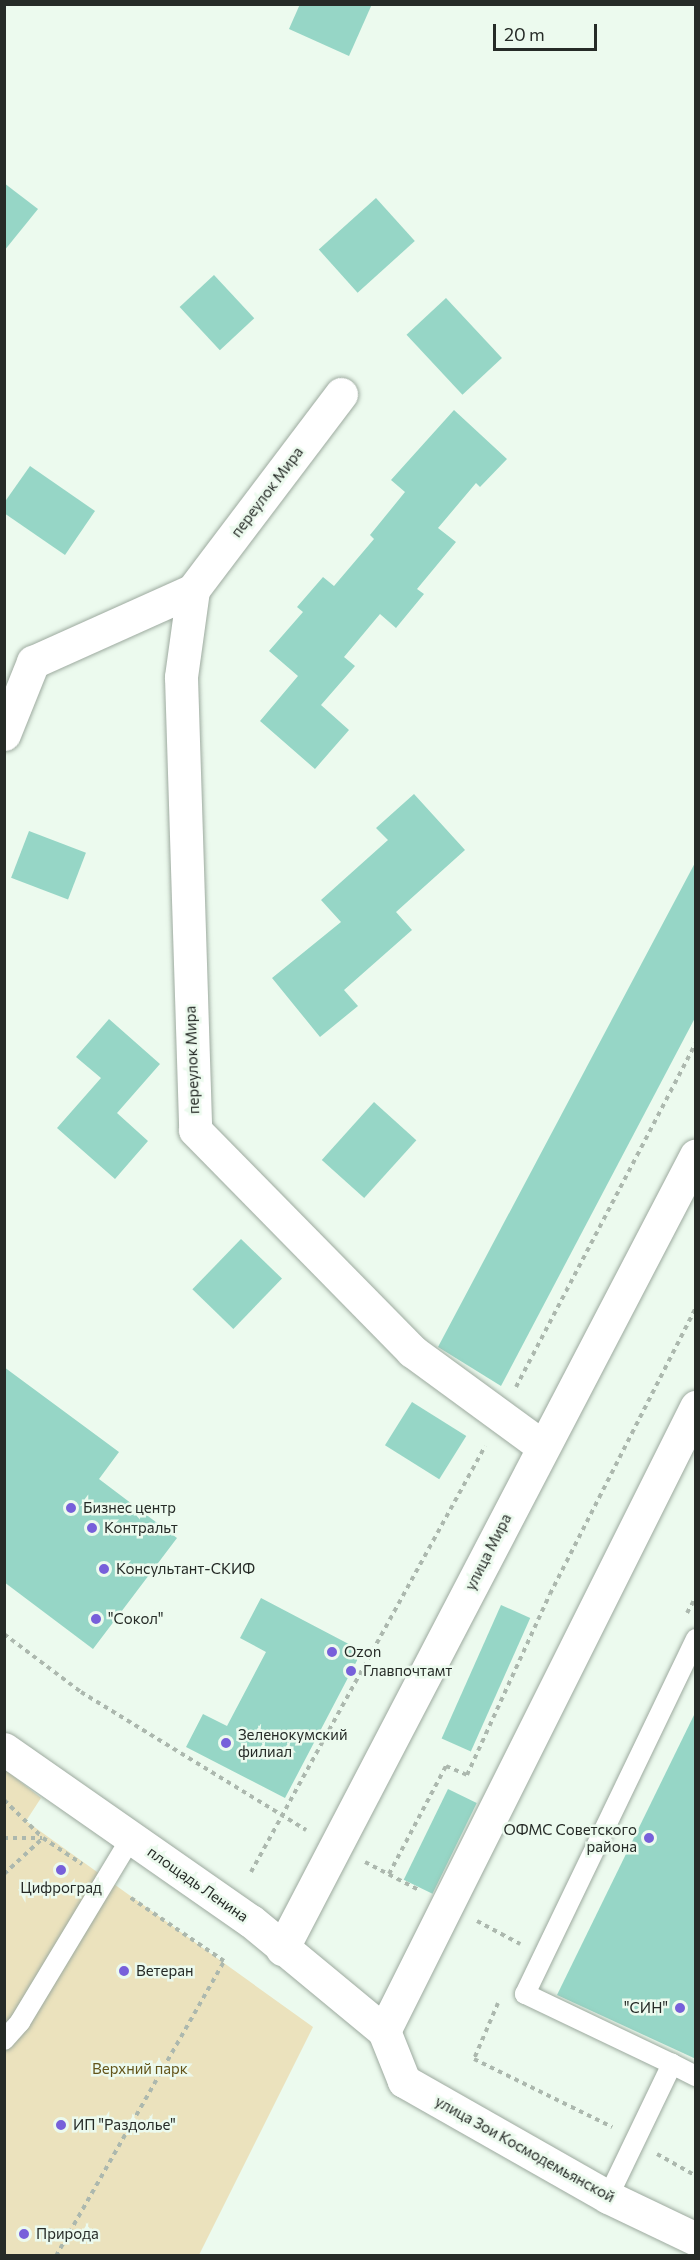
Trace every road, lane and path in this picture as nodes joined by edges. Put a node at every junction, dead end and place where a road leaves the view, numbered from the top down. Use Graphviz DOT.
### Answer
graph roads {
  1 [pos="341,394"];
  2 [pos="193,590"];
  3 [pos="4,734"];
  4 [pos="696,1042"];
  5 [pos="696,1155"];
  6 [pos="696,1308"];
  7 [pos="696,1407"];
  8 [pos="500,1417"];
  9 [pos="543,1447"];
  10 [pos="4,1634"];
  11 [pos="696,1639"];
  12 [pos="4,1749"];
  13 [pos="4,1800"];
  14 [pos="281,1817"];
  15 [pos="4,1838"];
  16 [pos="43,1838"];
  17 [pos="131,1838"];
  18 [pos="335,1846"];
  19 [pos="251,1872"];
  20 [pos="4,1874"];
  21 [pos="389,1874"];
  22 [pos="105,1880"];
  23 [pos="447,1904"];
  24 [pos="524,1946"];
  25 [pos="282,1949"];
  26 [pos="500,1999"];
  27 [pos="384,2031"];
  28 [pos="4,2040"];
  29 [pos="672,2064"];
  30 [pos="696,2076"];
  31 [pos="635,2140"];
  32 [pos="696,2176"];
  33 [pos="608,2197"];
  34 [pos="696,2239"];
  35 [pos="56,2256"];
  1 -- 2 [label="street, переулок Мира"];
  2 -- 3 [label="street, переулок Мира"];
  2 -- 8 [label="street, переулок Мира"];
  4 -- 8 [label="path"];
  5 -- 9 [label="street, улица Мира"];
  6 -- 21 [label="path"];
  7 -- 23 [label="street"];
  8 -- 9 [label="street, переулок Мира"];
  8 -- 14 [label="path"];
  9 -- 18 [label="street, улица Мира"];
  10 -- 14 [label="path"];
  11 -- 29 [label="lane"];
  12 -- 17 [label="street, площадь Ленина"];
  13 -- 16 [label="path"];
  14 -- 18 [label="path"];
  14 -- 19 [label="path"];
  15 -- 16 [label="path"];
  16 -- 20 [label="path"];
  16 -- 22 [label="path"];
  17 -- 22 [label="lane"];
  17 -- 25 [label="street, площадь Ленина"];
  18 -- 21 [label="path"];
  18 -- 25 [label="street, улица Мира"];
  21 -- 23 [label="path"];
  22 -- 28 [label="lane"];
  22 -- 35 [label="path"];
  23 -- 24 [label="path"];
  23 -- 27 [label="street"];
  25 -- 27 [label="street, площадь Ленина"];
  26 -- 31 [label="path"];
  27 -- 33 [label="street, улица Зои Космодемьянской"];
  29 -- 30 [label="lane"];
  29 -- 31 [label="lane"];
  31 -- 32 [label="path"];
  31 -- 33 [label="lane"];
  33 -- 34 [label="street, улица Зои Космодемьянской"];
}
